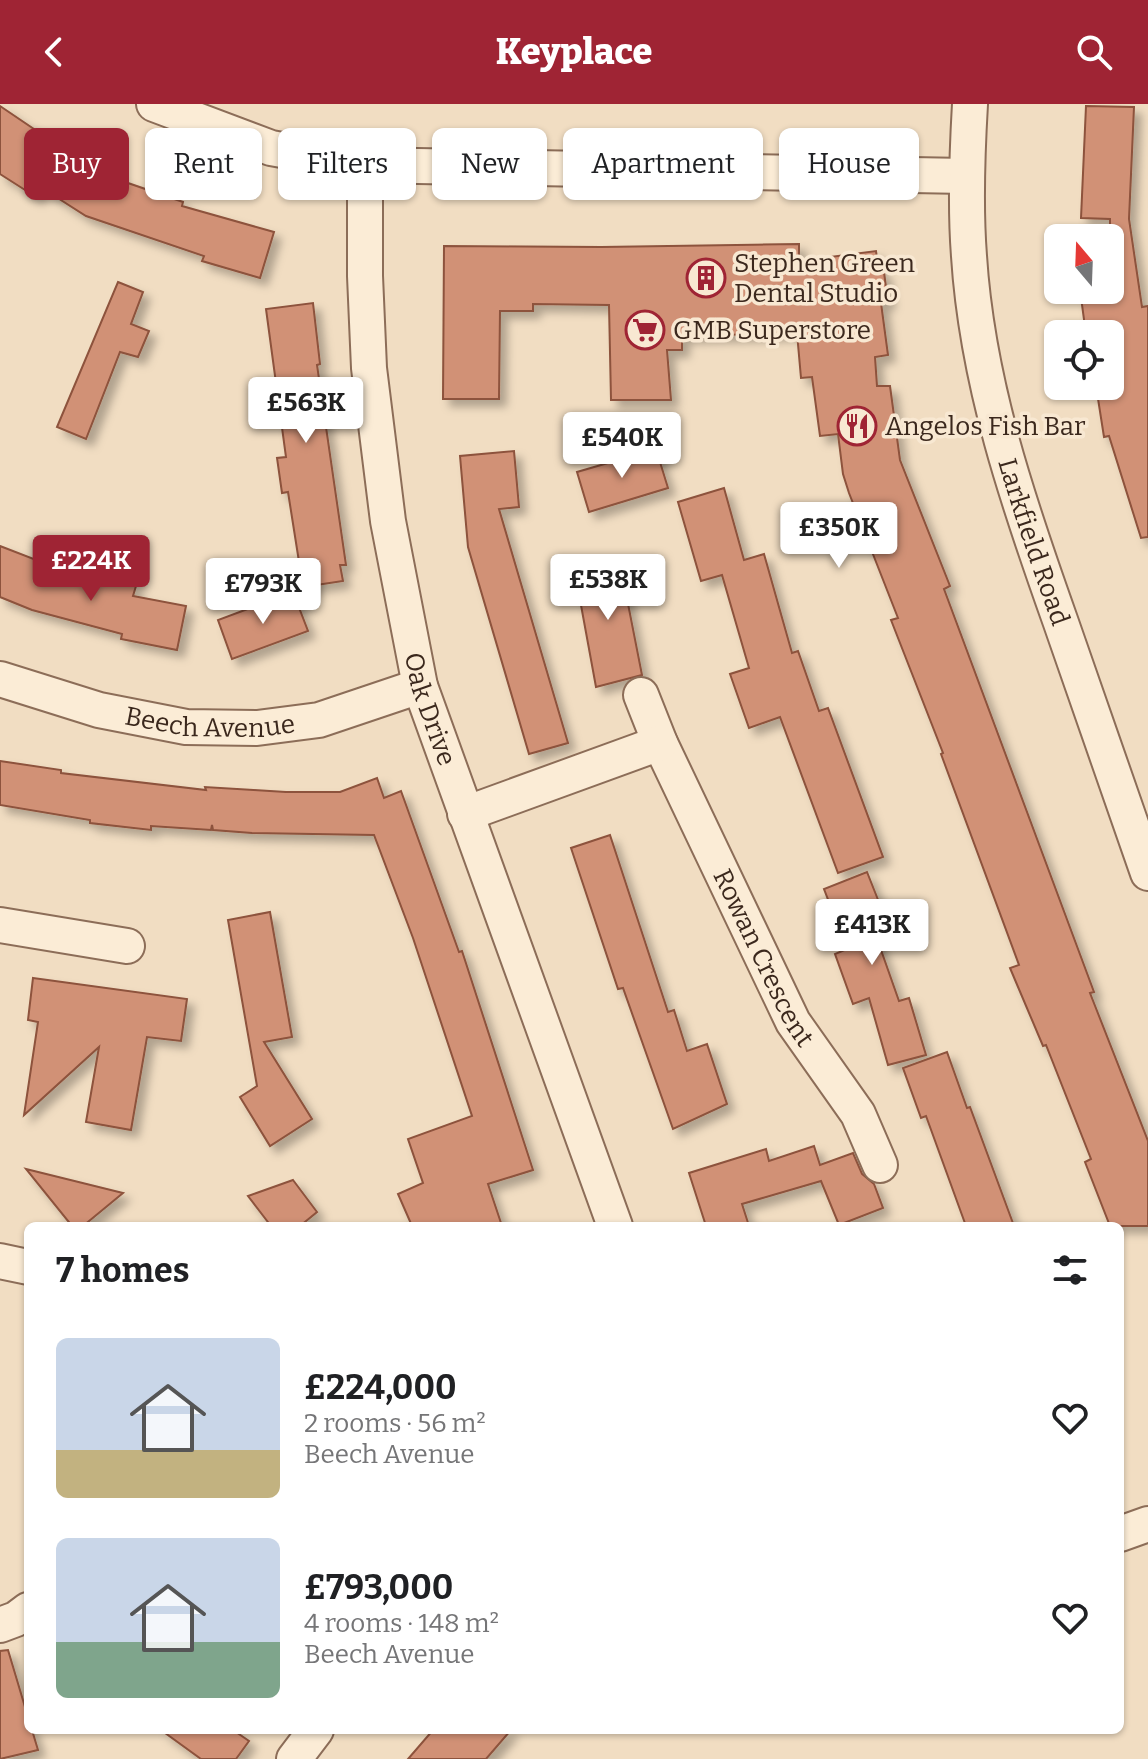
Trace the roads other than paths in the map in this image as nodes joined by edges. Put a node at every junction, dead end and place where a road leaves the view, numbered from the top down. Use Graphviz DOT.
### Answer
graph roads {
  1 [pos="154,104"];
  2 [pos="970,104"];
  3 [pos="278,149"];
  4 [pos="416,166"];
  5 [pos="966,176"];
  6 [pos="365,200"];
  7 [pos="0,679"];
  8 [pos="420,686"];
  9 [pos="641,695"];
  10 [pos="660,743"];
  11 [pos="465,814"];
  12 [pos="1148,873"];
  13 [pos="0,925"];
  14 [pos="127,946"];
  15 [pos="880,1165"];
  16 [pos="614,1222"];
  17 [pos="0,1261"];
  18 [pos="24,1266"];
  19 [pos="1148,1524"];
  20 [pos="1124,1533"];
  21 [pos="24,1613"];
  22 [pos="0,1625"];
  23 [pos="313,1734"];
  24 [pos="294,1759"];
  1 -- 3 [label="street"];
  2 -- 5 [label="street, Larkfield Road"];
  4 -- 5 [label="street"];
  5 -- 12 [label="street, Larkfield Road"];
  6 -- 8 [label="street, Oak Drive"];
  7 -- 8 [label="street, Beech Avenue"];
  8 -- 11 [label="street, Oak Drive"];
  9 -- 10 [label="street, Rowan Crescent"];
  10 -- 11 [label="street"];
  10 -- 15 [label="street, Rowan Crescent"];
  11 -- 16 [label="street, Oak Drive"];
  13 -- 14 [label="street"];
  17 -- 18 [label="street"];
  19 -- 20 [label="street"];
  21 -- 22 [label="street"];
  23 -- 24 [label="street"];
}
